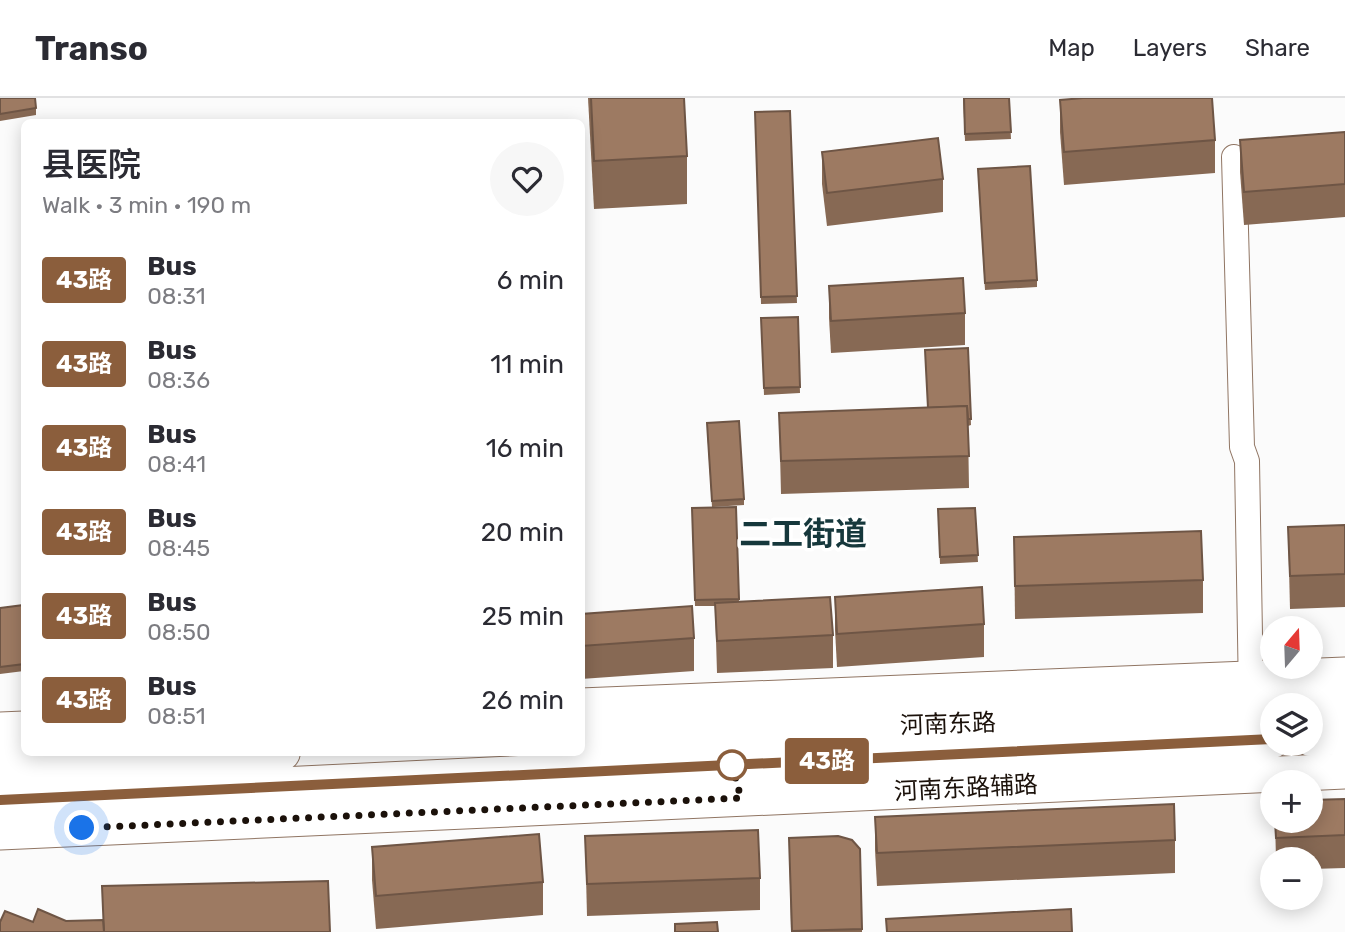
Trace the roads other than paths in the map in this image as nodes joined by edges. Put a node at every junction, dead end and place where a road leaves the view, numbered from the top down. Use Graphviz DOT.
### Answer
graph roads {
  1 [pos="1234,157"];
  2 [pos="1345,675"];
  3 [pos="1308,693"];
  4 [pos="585,706"];
  5 [pos="1345,706"];
  6 [pos="1323,707"];
  7 [pos="1260,716"];
  8 [pos="21,729"];
  9 [pos="0,730"];
  10 [pos="1345,735"];
  11 [pos="1323,736"];
  12 [pos="585,740"];
  13 [pos="195,756"];
  14 [pos="0,765"];
  15 [pos="1345,771"];
  16 [pos="0,800"];
  17 [pos="0,832"];
  1 -- 7 [label="street"];
  2 -- 3 [label="street"];
  4 -- 7 [label="street"];
  5 -- 6 [label="main road"];
  7 -- 12 [label="main road, 河南东路"];
  7 -- 16 [label="main road, 河南东路"];
  8 -- 9 [label="street"];
  10 -- 11 [label="main road"];
  13 -- 14 [label="main road"];
  15 -- 17 [label="street, 河南东路辅路"];
}
